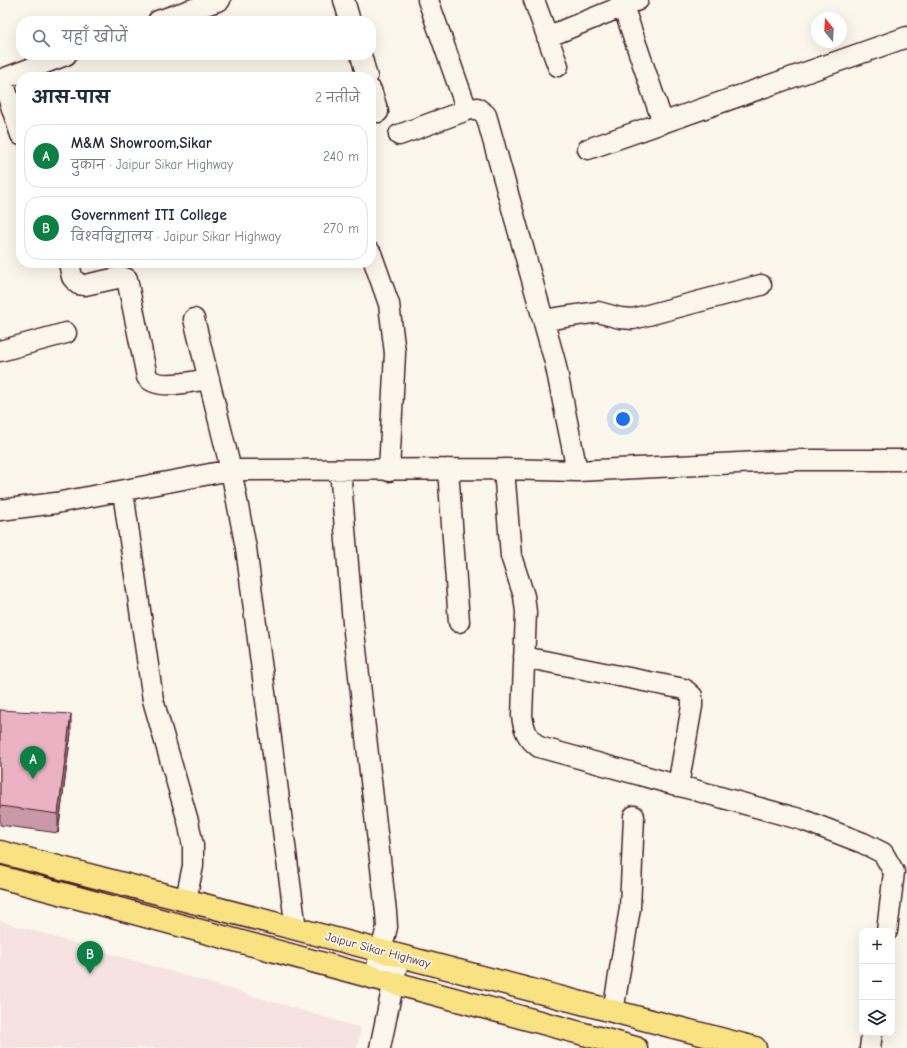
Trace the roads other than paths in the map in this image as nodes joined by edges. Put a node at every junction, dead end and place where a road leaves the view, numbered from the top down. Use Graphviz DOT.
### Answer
graph roads {
  1 [pos="220,0"];
  2 [pos="344,0"];
  3 [pos="428,0"];
  4 [pos="534,0"];
  5 [pos="627,2"];
  6 [pos="173,16"];
  7 [pos="349,16"];
  8 [pos="907,37"];
  9 [pos="547,38"];
  10 [pos="53,60"];
  11 [pos="362,60"];
  12 [pos="558,66"];
  13 [pos="22,72"];
  14 [pos="365,72"];
  15 [pos="16,74"];
  16 [pos="1,80"];
  17 [pos="376,106"];
  18 [pos="467,110"];
  19 [pos="378,112"];
  20 [pos="16,121"];
  21 [pos="663,123"];
  22 [pos="399,135"];
  23 [pos="588,149"];
  24 [pos="376,267"];
  25 [pos="70,268"];
  26 [pos="761,285"];
  27 [pos="194,319"];
  28 [pos="544,320"];
  29 [pos="66,333"];
  30 [pos="0,351"];
  31 [pos="209,379"];
  32 [pos="907,460"];
  33 [pos="448,469"];
  34 [pos="504,469"];
  35 [pos="231,470"];
  36 [pos="340,470"];
  37 [pos="389,471"];
  38 [pos="577,471"];
  39 [pos="123,492"];
  40 [pos="0,510"];
  41 [pos="459,622"];
  42 [pos="524,657"];
  43 [pos="678,786"];
  44 [pos="634,816"];
  45 [pos="0,852"];
  46 [pos="0,877"];
  47 [pos="186,899"];
  48 [pos="887,928"];
  49 [pos="296,929"];
  50 [pos="391,954"];
  51 [pos="384,980"];
  52 [pos="622,1014"];
  53 [pos="872,1036"];
  54 [pos="628,1046"];
  55 [pos="380,1048"];
  56 [pos="755,1048"];
  57 [pos="870,1048"];
  1 -- 6 [label="street"];
  2 -- 7 [label="street"];
  3 -- 18 [label="street"];
  4 -- 9 [label="street"];
  5 -- 9 [label="street"];
  5 -- 21 [label="street"];
  8 -- 21 [label="street"];
  9 -- 12 [label="street"];
  10 -- 13 [label="street"];
  11 -- 14 [label="street"];
  15 -- 16 [label="street"];
  16 -- 20 [label="street"];
  17 -- 19 [label="street"];
  18 -- 22 [label="street"];
  18 -- 28 [label="street"];
  21 -- 23 [label="street"];
  24 -- 37 [label="street"];
  25 -- 31 [label="street"];
  26 -- 28 [label="street"];
  27 -- 31 [label="street"];
  28 -- 38 [label="street"];
  29 -- 30 [label="street"];
  31 -- 35 [label="street"];
  32 -- 38 [label="street"];
  33 -- 34 [label="street"];
  33 -- 37 [label="street"];
  33 -- 41 [label="street"];
  34 -- 38 [label="street"];
  34 -- 42 [label="street"];
  35 -- 36 [label="street"];
  35 -- 39 [label="street"];
  35 -- 49 [label="street"];
  36 -- 37 [label="street"];
  36 -- 50 [label="street"];
  39 -- 40 [label="street"];
  39 -- 47 [label="street"];
  42 -- 43 [label="street"];
  42 -- 43 [label="street"];
  43 -- 48 [label="street"];
  44 -- 52 [label="street"];
  45 -- 47 [label="main road, Jaipur Sikar Highway"];
  46 -- 51 [label="main road"];
  47 -- 49 [label="main road, Jaipur Sikar Highway"];
  49 -- 50 [label="main road, Jaipur Sikar Highway"];
  50 -- 51 [label="street"];
  50 -- 52 [label="main road, Jaipur Sikar Highway"];
  51 -- 54 [label="main road"];
  51 -- 55 [label="street"];
  52 -- 54 [label="main road"];
  52 -- 56 [label="main road, Jaipur Sikar Highway"];
  53 -- 57 [label="street"];
}
